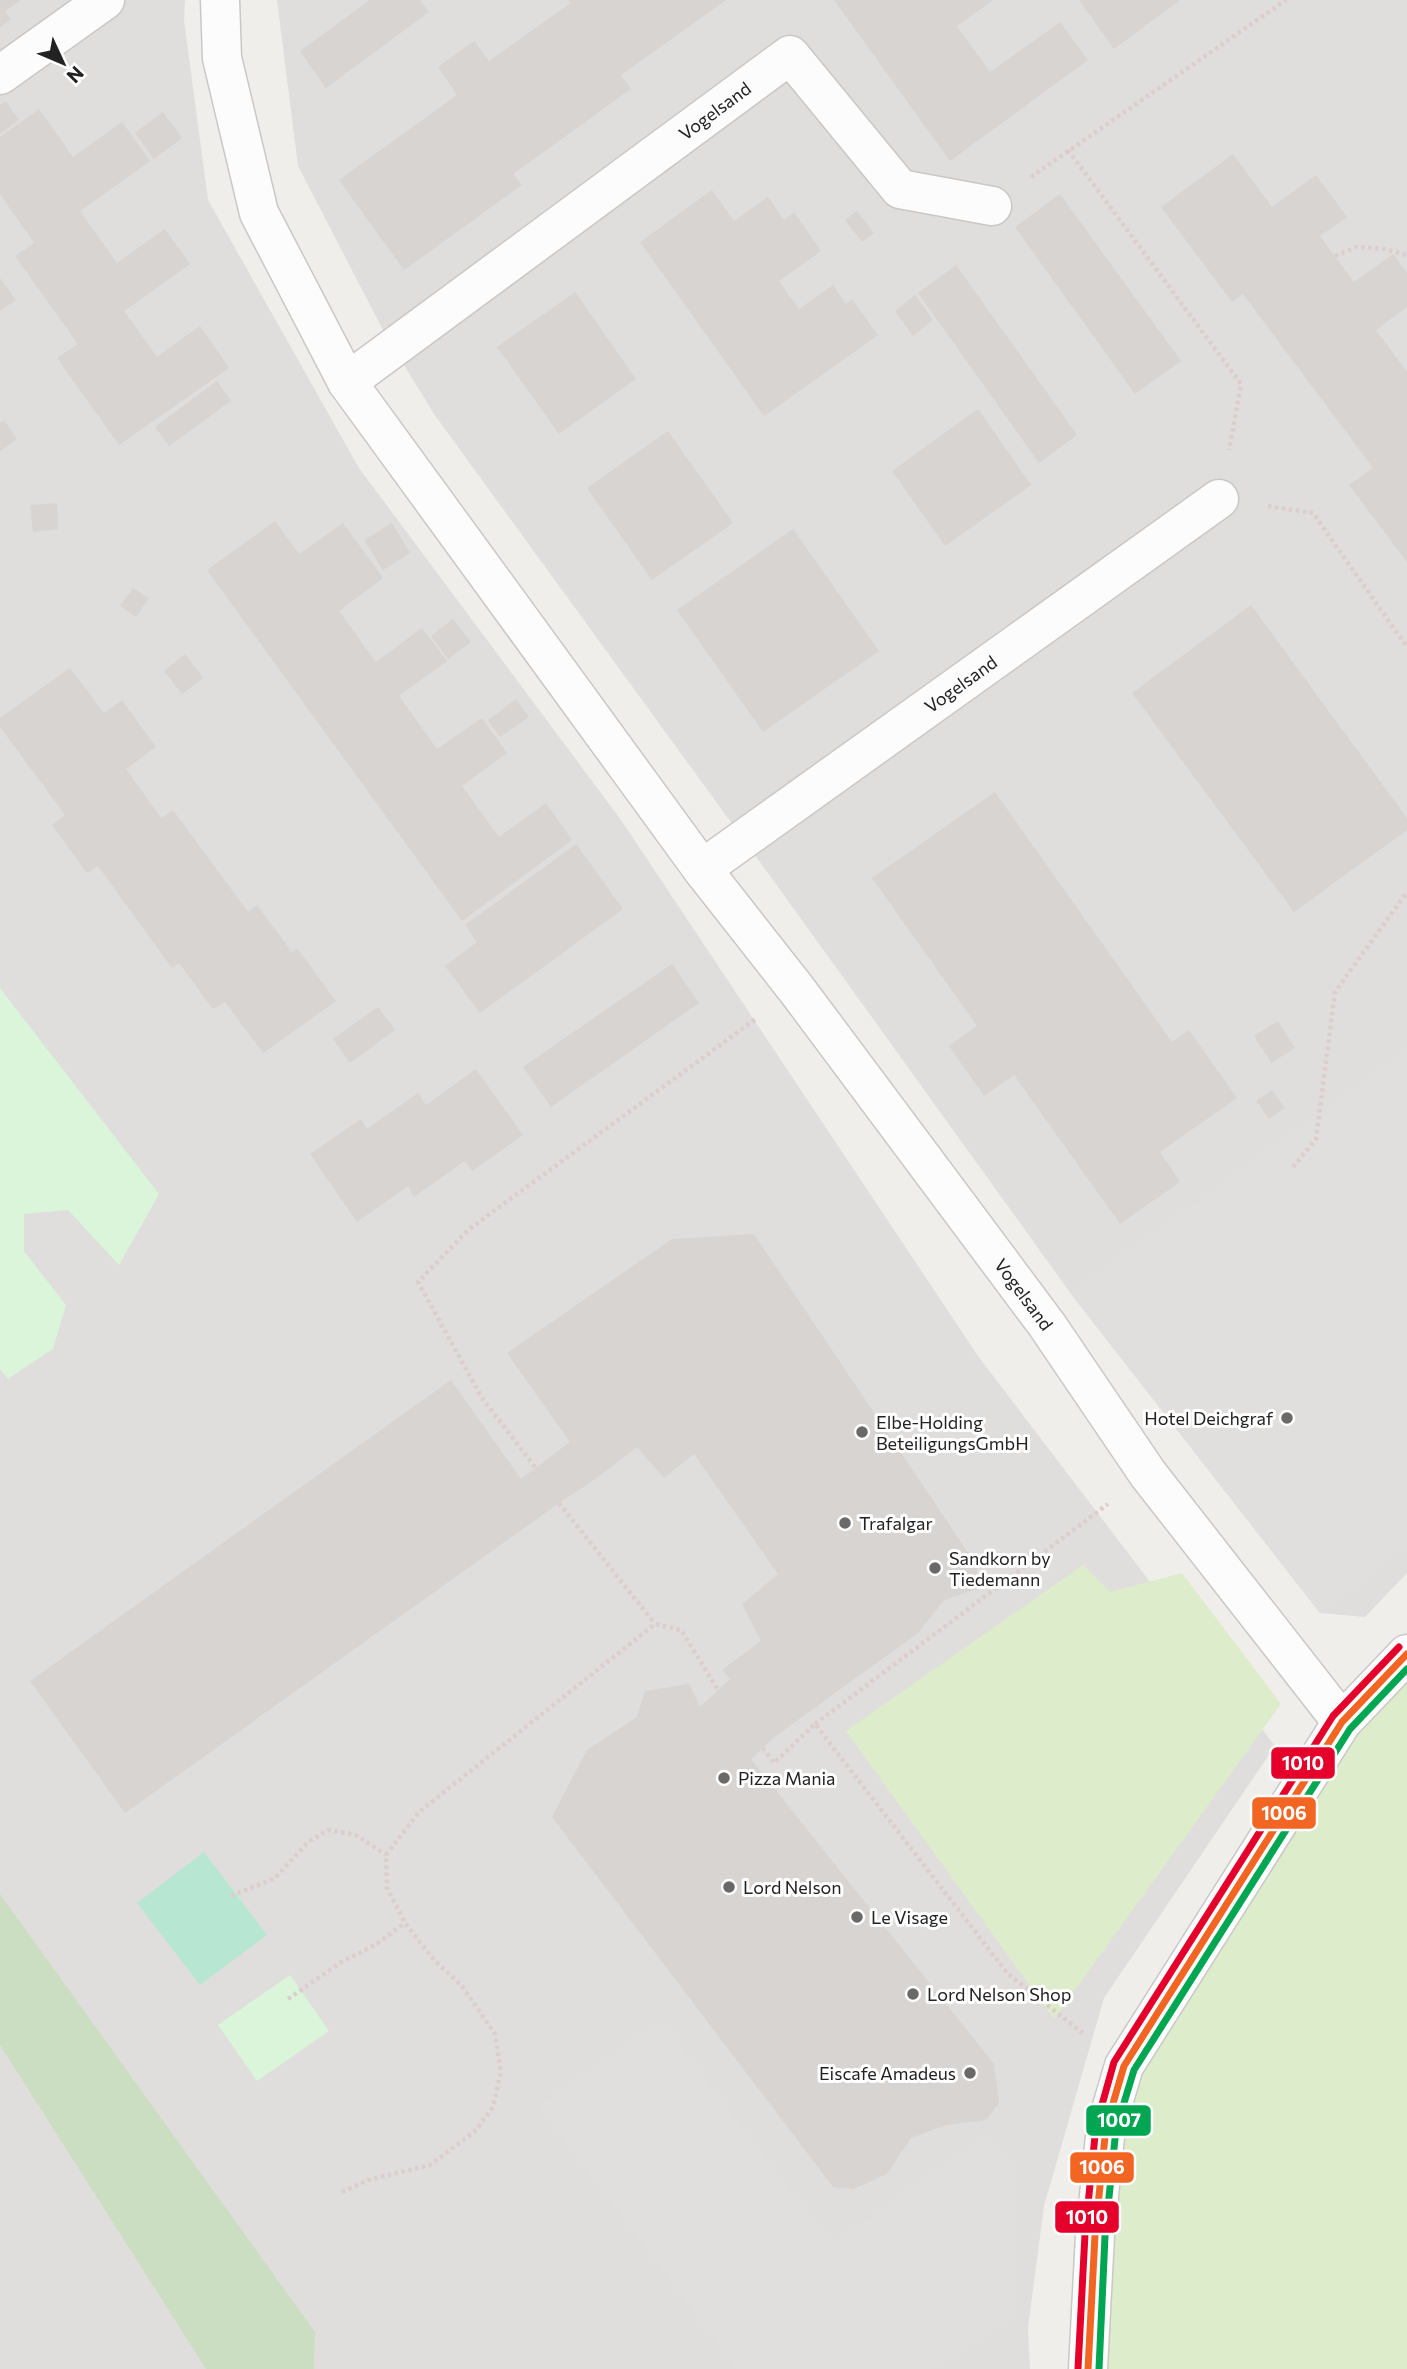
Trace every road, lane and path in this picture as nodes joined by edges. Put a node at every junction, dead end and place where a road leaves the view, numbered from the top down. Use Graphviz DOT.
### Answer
graph roads {
  1 [pos="105,0"];
  2 [pos="220,0"];
  3 [pos="1286,0"];
  4 [pos="0,75"];
  5 [pos="1068,150"];
  6 [pos="992,206"];
  7 [pos="1407,255"];
  8 [pos="1335,256"];
  9 [pos="347,382"];
  10 [pos="1219,499"];
  11 [pos="1407,647"];
  12 [pos="702,869"];
  13 [pos="1407,892"];
  14 [pos="797,990"];
  15 [pos="1293,1167"];
  16 [pos="535,1467"];
  17 [pos="1148,1474"];
  18 [pos="559,1503"];
  19 [pos="654,1624"];
  20 [pos="1407,1654"];
  21 [pos="718,1690"];
  22 [pos="1342,1723"];
  23 [pos="815,1724"];
  24 [pos="763,1748"];
  25 [pos="386,1855"];
  26 [pos="231,1896"];
  27 [pos="405,1923"];
  28 [pos="288,1999"];
  29 [pos="1124,2066"];
  30 [pos="342,2192"];
  31 [pos="1088,2369"];
  1 -- 4 [label="street"];
  2 -- 9 [label="street, Vogelsand"];
  3 -- 5 [label="path"];
  5 -- 6 [label="path"];
  5 -- 10 [label="path"];
  6 -- 9 [label="street, Vogelsand"];
  7 -- 8 [label="path"];
  9 -- 12 [label="street, Vogelsand"];
  10 -- 11 [label="path"];
  10 -- 12 [label="street, Vogelsand"];
  12 -- 14 [label="street, Vogelsand"];
  13 -- 15 [label="path"];
  14 -- 16 [label="path"];
  14 -- 17 [label="street, Vogelsand"];
  17 -- 22 [label="street, Vogelsand"];
  17 -- 23 [label="path"];
  18 -- 19 [label="path"];
  19 -- 21 [label="path"];
  19 -- 25 [label="path"];
  20 -- 22 [label="street"];
  22 -- 29 [label="street"];
  23 -- 24 [label="path"];
  23 -- 29 [label="path"];
  25 -- 26 [label="path"];
  25 -- 27 [label="path"];
  27 -- 28 [label="path"];
  27 -- 30 [label="path"];
  29 -- 31 [label="street"];
}
